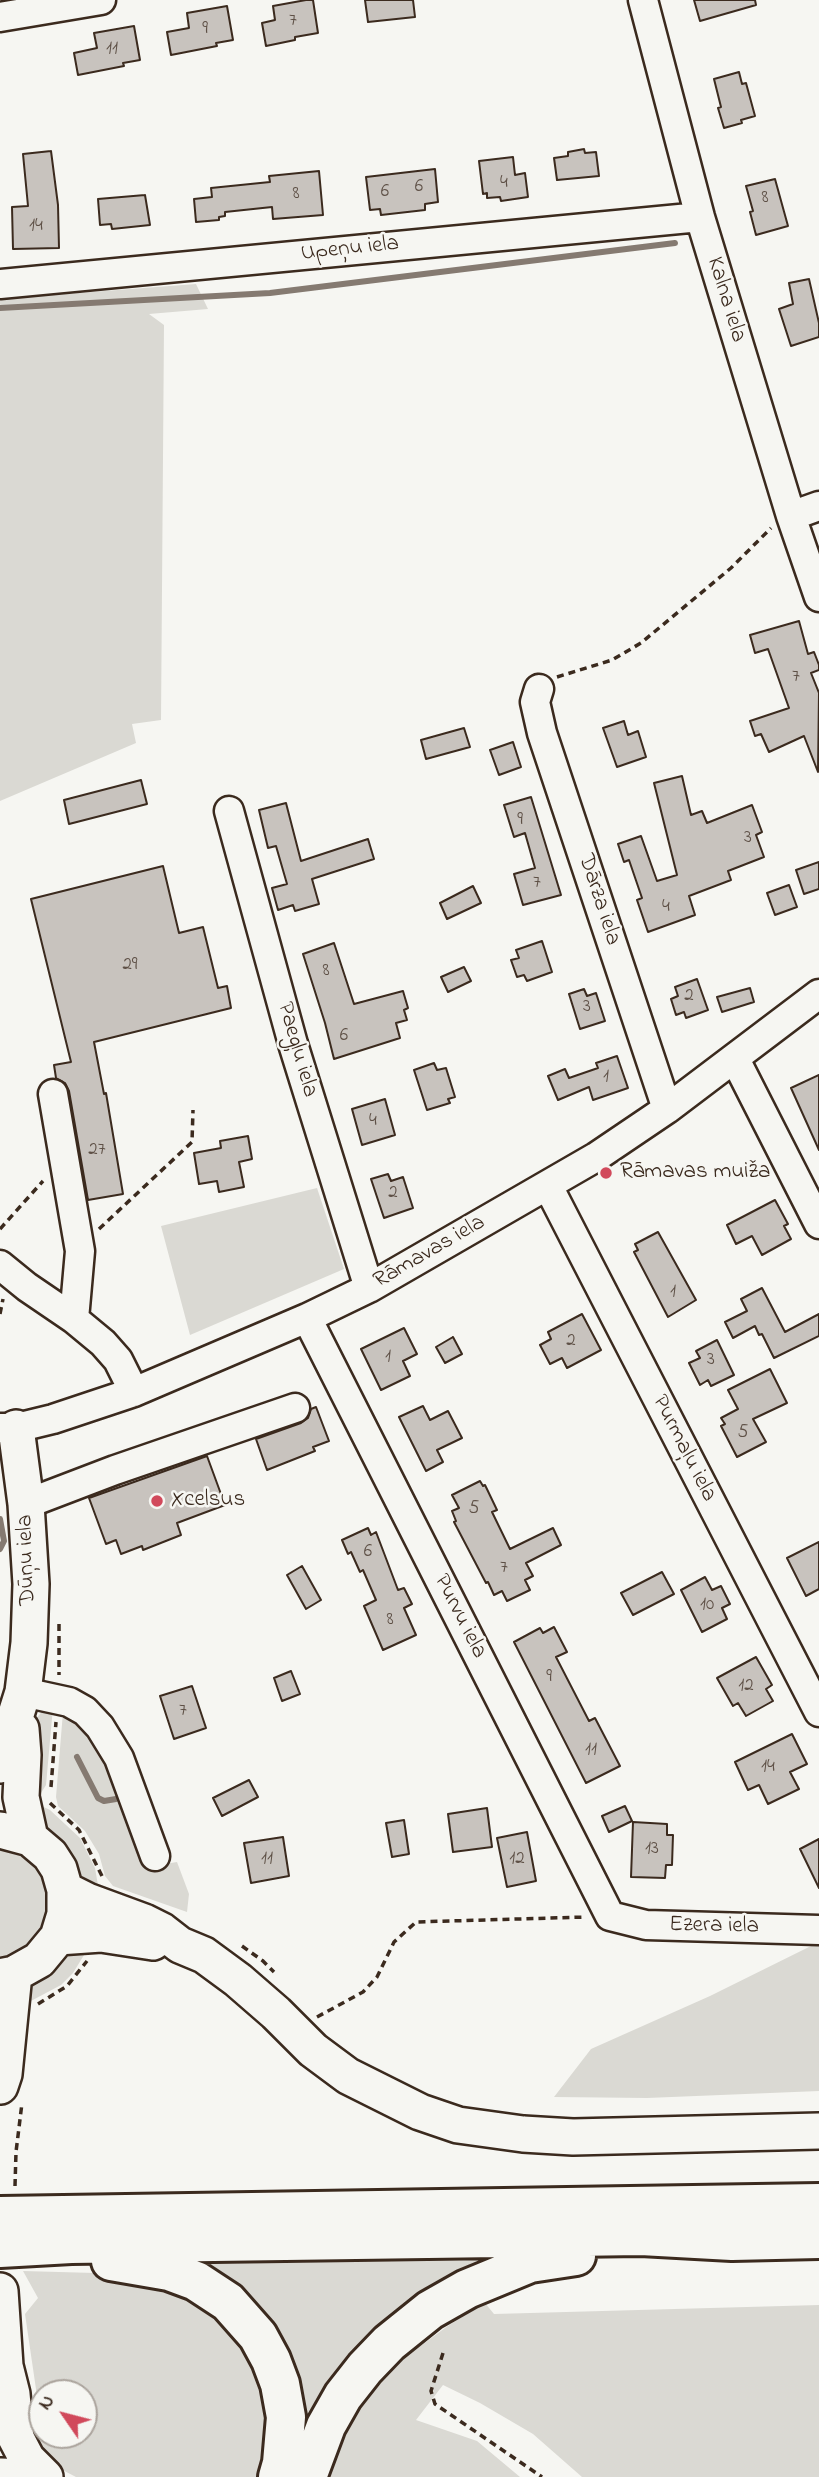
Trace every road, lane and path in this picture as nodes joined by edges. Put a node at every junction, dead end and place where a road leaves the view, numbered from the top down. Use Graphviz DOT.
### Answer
graph roads {
  1 [pos="101,0"];
  2 [pos="643,0"];
  3 [pos="0,17"];
  4 [pos="700,217"];
  5 [pos="0,284"];
  6 [pos="819,506"];
  7 [pos="791,516"];
  8 [pos="819,597"];
  9 [pos="538,689"];
  10 [pos="229,811"];
  11 [pos="819,994"];
  12 [pos="735,1059"];
  13 [pos="53,1094"];
  14 [pos="193,1110"];
  15 [pos="667,1110"];
  16 [pos="63,1159"];
  17 [pos="548,1186"];
  18 [pos="819,1224"];
  19 [pos="0,1228"];
  20 [pos="90,1237"];
  21 [pos="0,1265"];
  22 [pos="369,1288"];
  23 [pos="307,1318"];
  24 [pos="74,1319"];
  25 [pos="134,1392"];
  26 [pos="295,1408"];
  27 [pos="8,1428"];
  28 [pos="26,1504"];
  29 [pos="21,1700"];
  30 [pos="819,1712"];
  31 [pos="0,1765"];
  32 [pos="50,1803"];
  33 [pos="15,1834"];
  34 [pos="155,1856"];
  35 [pos="104,1880"];
  36 [pos="65,1890"];
  37 [pos="610,1916"];
  38 [pos="819,1930"];
  39 [pos="58,1937"];
  40 [pos="233,1940"];
  41 [pos="180,1945"];
  42 [pos="7,1976"];
  43 [pos="281,1980"];
  44 [pos="325,2026"];
  45 [pos="11,2092"];
  46 [pos="819,2131"];
  47 [pos="819,2203"];
  48 [pos="8,2207"];
  49 [pos="640,2236"];
  50 [pos="819,2239"];
  51 [pos="71,2244"];
  52 [pos="0,2248"];
  53 [pos="0,2291"];
  54 [pos="443,2353"];
  55 [pos="3,2379"];
  56 [pos="0,2476"];
  57 [pos="26,2477"];
  58 [pos="45,2477"];
  59 [pos="278,2477"];
  60 [pos="307,2477"];
  61 [pos="542,2477"];
  1 -- 3 [label="street"];
  2 -- 4 [label="street, Kalna iela"];
  4 -- 5 [label="street, Upeņu iela"];
  4 -- 7 [label="street, Kalna iela"];
  6 -- 7 [label="street"];
  7 -- 8 [label="street, Kalna iela"];
  7 -- 9 [label="path"];
  9 -- 15 [label="street, Dārza iela"];
  10 -- 22 [label="street, Paegļu iela"];
  11 -- 12 [label="street, Rāmavas iela"];
  12 -- 15 [label="street, Rāmavas iela"];
  12 -- 18 [label="street"];
  13 -- 16 [label="street"];
  14 -- 20 [label="path"];
  15 -- 17 [label="street, Rāmavas iela"];
  16 -- 19 [label="path"];
  16 -- 24 [label="street"];
  17 -- 22 [label="street, Rāmavas iela"];
  17 -- 30 [label="street, Purmaļu iela"];
  21 -- 24 [label="street"];
  22 -- 23 [label="street, Rāmavas iela"];
  23 -- 25 [label="street, Rāmavas iela"];
  23 -- 37 [label="street, Purvu iela"];
  24 -- 25 [label="street"];
  25 -- 27 [label="street, Rāmavas iela"];
  26 -- 28 [label="street"];
  27 -- 28 [label="main road, Dūņu iela"];
  28 -- 29 [label="main road, Dūņu iela"];
  29 -- 31 [label="main road, Dūņu iela"];
  29 -- 33 [label="main road, Dūņu iela"];
  29 -- 34 [label="street"];
  32 -- 35 [label="path"];
  33 -- 36 [label="main road"];
  36 -- 39 [label="main road"];
  36 -- 41 [label="main road"];
  37 -- 38 [label="street, Ezera iela"];
  37 -- 44 [label="path"];
  39 -- 41 [label="main road"];
  39 -- 42 [label="main road"];
  40 -- 43 [label="path"];
  41 -- 46 [label="main road"];
  42 -- 45 [label="main road"];
  45 -- 48 [label="path"];
  47 -- 48 [label="highway"];
  49 -- 50 [label="highway"];
  49 -- 51 [label="highway"];
  49 -- 60 [label="highway"];
  51 -- 52 [label="highway"];
  51 -- 59 [label="highway"];
  53 -- 55 [label="main road"];
  54 -- 61 [label="path"];
  55 -- 58 [label="main road"];
  56 -- 57 [label="main road"];
}
